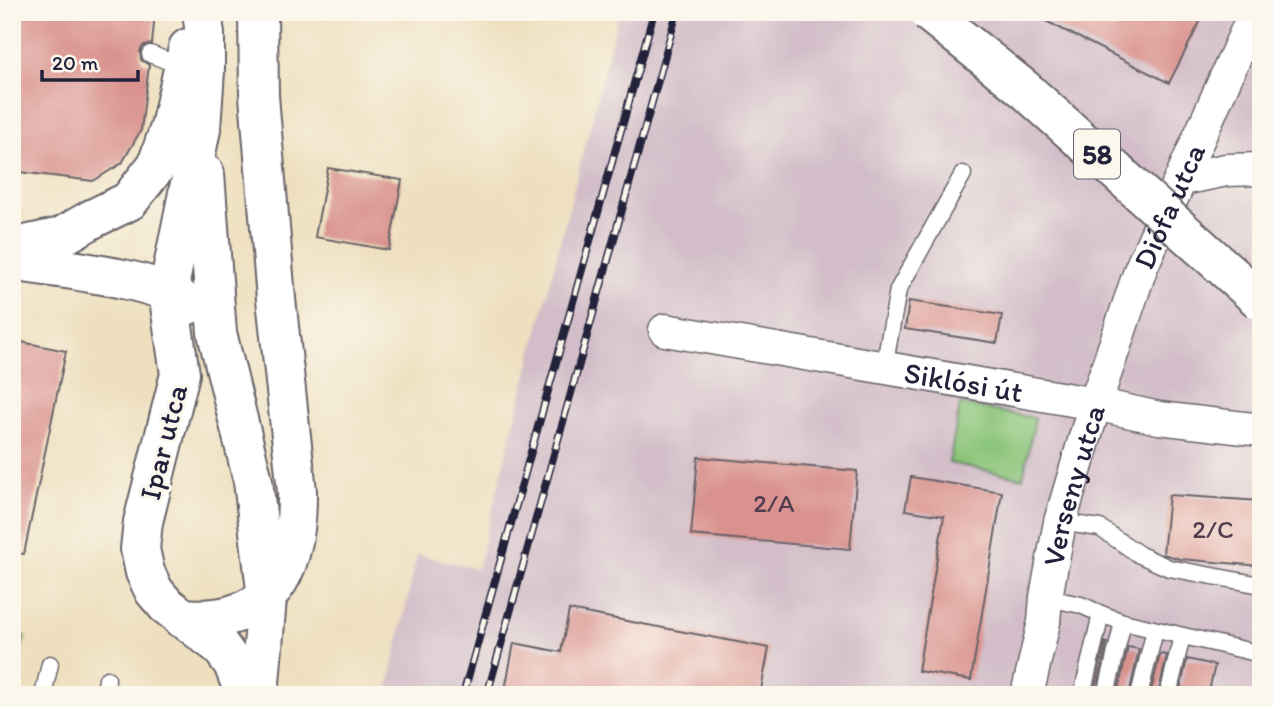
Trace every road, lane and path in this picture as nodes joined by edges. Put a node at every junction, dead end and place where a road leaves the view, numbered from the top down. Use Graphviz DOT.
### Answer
graph roads {
  1 [pos="200,12"];
  2 [pos="258,12"];
  3 [pos="928,12"];
  4 [pos="1255,12"];
  5 [pos="201,129"];
  6 [pos="1261,169"];
  7 [pos="963,174"];
  8 [pos="1182,179"];
  9 [pos="12,248"];
  10 [pos="12,261"];
  11 [pos="154,288"];
  12 [pos="1261,301"];
  13 [pos="666,330"];
  14 [pos="217,333"];
  15 [pos="884,368"];
  16 [pos="1095,404"];
  17 [pos="1261,430"];
  18 [pos="1069,523"];
  19 [pos="1261,585"];
  20 [pos="267,598"];
  21 [pos="1051,611"];
  22 [pos="1101,614"];
  23 [pos="181,618"];
  24 [pos="1123,622"];
  25 [pos="1154,630"];
  26 [pos="1182,636"];
  27 [pos="1261,654"];
  28 [pos="50,664"];
  29 [pos="43,695"];
  30 [pos="246,695"];
  31 [pos="259,695"];
  32 [pos="1027,695"];
  33 [pos="1082,695"];
  34 [pos="1106,695"];
  35 [pos="1139,695"];
  36 [pos="1168,695"];
  1 -- 5 [label="street, Ipar utca"];
  1 -- 9 [label="street"];
  2 -- 20 [label="street"];
  3 -- 12 [label="street, 58, bridge"];
  4 -- 8 [label="street, Diófa utca"];
  5 -- 11 [label="street, Ipar utca"];
  5 -- 14 [label="street, Ipar utca"];
  6 -- 8 [label="street"];
  7 -- 15 [label="lane"];
  8 -- 16 [label="street, Diófa utca"];
  10 -- 11 [label="street"];
  11 -- 14 [label="street"];
  11 -- 23 [label="street, Ipar utca"];
  13 -- 15 [label="street, Siklósi út"];
  14 -- 20 [label="street, Ipar utca"];
  15 -- 16 [label="street, Siklósi út"];
  16 -- 17 [label="street, Siklósi út"];
  16 -- 18 [label="street, Verseny utca"];
  18 -- 19 [label="lane"];
  18 -- 21 [label="street, Verseny utca"];
  20 -- 23 [label="street"];
  20 -- 31 [label="street, Ipar utca"];
  21 -- 22 [label="lane"];
  21 -- 32 [label="street, Verseny utca"];
  22 -- 24 [label="lane"];
  22 -- 33 [label="lane"];
  23 -- 30 [label="street, Ipar utca"];
  24 -- 25 [label="lane"];
  24 -- 34 [label="lane"];
  25 -- 26 [label="lane"];
  25 -- 35 [label="lane"];
  26 -- 27 [label="lane"];
  26 -- 36 [label="lane"];
  28 -- 29 [label="lane"];
}
